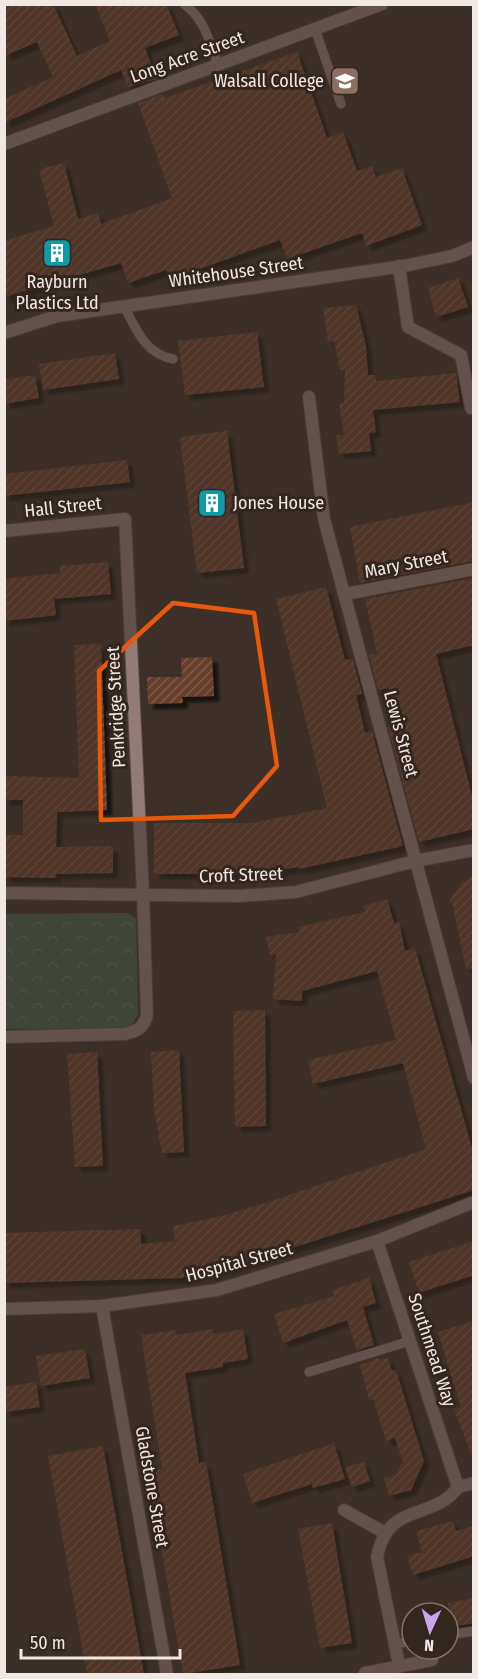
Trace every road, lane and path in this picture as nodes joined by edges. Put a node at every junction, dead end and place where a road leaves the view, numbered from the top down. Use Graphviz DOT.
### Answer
graph roads {
  1 [pos="184,4"];
  2 [pos="382,4"];
  3 [pos="315,29"];
  4 [pos="218,65"];
  5 [pos="341,104"];
  6 [pos="4,144"];
  7 [pos="474,247"];
  8 [pos="399,266"];
  9 [pos="124,306"];
  10 [pos="4,333"];
  11 [pos="173,359"];
  12 [pos="309,397"];
  13 [pos="471,408"];
  14 [pos="125,519"];
  15 [pos="4,531"];
  16 [pos="474,569"];
  17 [pos="346,594"];
  18 [pos="474,850"];
  19 [pos="415,861"];
  20 [pos="4,893"];
  21 [pos="143,894"];
  22 [pos="4,1037"];
  23 [pos="474,1078"];
  24 [pos="474,1202"];
  25 [pos="377,1241"];
  26 [pos="102,1306"];
  27 [pos="4,1309"];
  28 [pos="410,1341"];
  29 [pos="309,1372"];
  30 [pos="474,1483"];
  31 [pos="458,1487"];
  32 [pos="344,1510"];
  33 [pos="385,1533"];
  34 [pos="400,1643"];
  35 [pos="394,1644"];
  36 [pos="425,1661"];
  37 [pos="399,1665"];
  38 [pos="365,1673"];
  39 [pos="167,1674"];
  1 -- 4 [label="lane"];
  2 -- 3 [label="street, Long Acre Street"];
  3 -- 4 [label="street, Long Acre Street"];
  3 -- 5 [label="lane"];
  4 -- 6 [label="street, Long Acre Street"];
  7 -- 8 [label="street, Whitehouse Street"];
  8 -- 9 [label="street, Whitehouse Street"];
  8 -- 13 [label="street"];
  9 -- 10 [label="street, Whitehouse Street"];
  9 -- 11 [label="lane"];
  12 -- 17 [label="street, Lewis Street"];
  14 -- 15 [label="street, Hall Street"];
  14 -- 21 [label="street, Penkridge Street"];
  16 -- 17 [label="street, Mary Street"];
  17 -- 19 [label="street, Lewis Street"];
  18 -- 19 [label="street, Croft Street"];
  19 -- 21 [label="street, Croft Street"];
  19 -- 23 [label="street, Lewis Street"];
  20 -- 21 [label="street, Croft Street"];
  21 -- 22 [label="street, Penkridge Street"];
  24 -- 25 [label="street, Hospital Street"];
  25 -- 26 [label="street, Hospital Street"];
  25 -- 28 [label="street, Southmead Way"];
  26 -- 27 [label="street, Hospital Street"];
  26 -- 39 [label="street, Gladstone Street"];
  28 -- 29 [label="lane"];
  28 -- 31 [label="street, Southmead Way"];
  30 -- 31 [label="street"];
  31 -- 33 [label="street"];
  32 -- 33 [label="street"];
  33 -- 35 [label="street"];
  34 -- 35 [label="lane"];
  35 -- 37 [label="street"];
  36 -- 37 [label="street"];
  37 -- 38 [label="street"];
}
